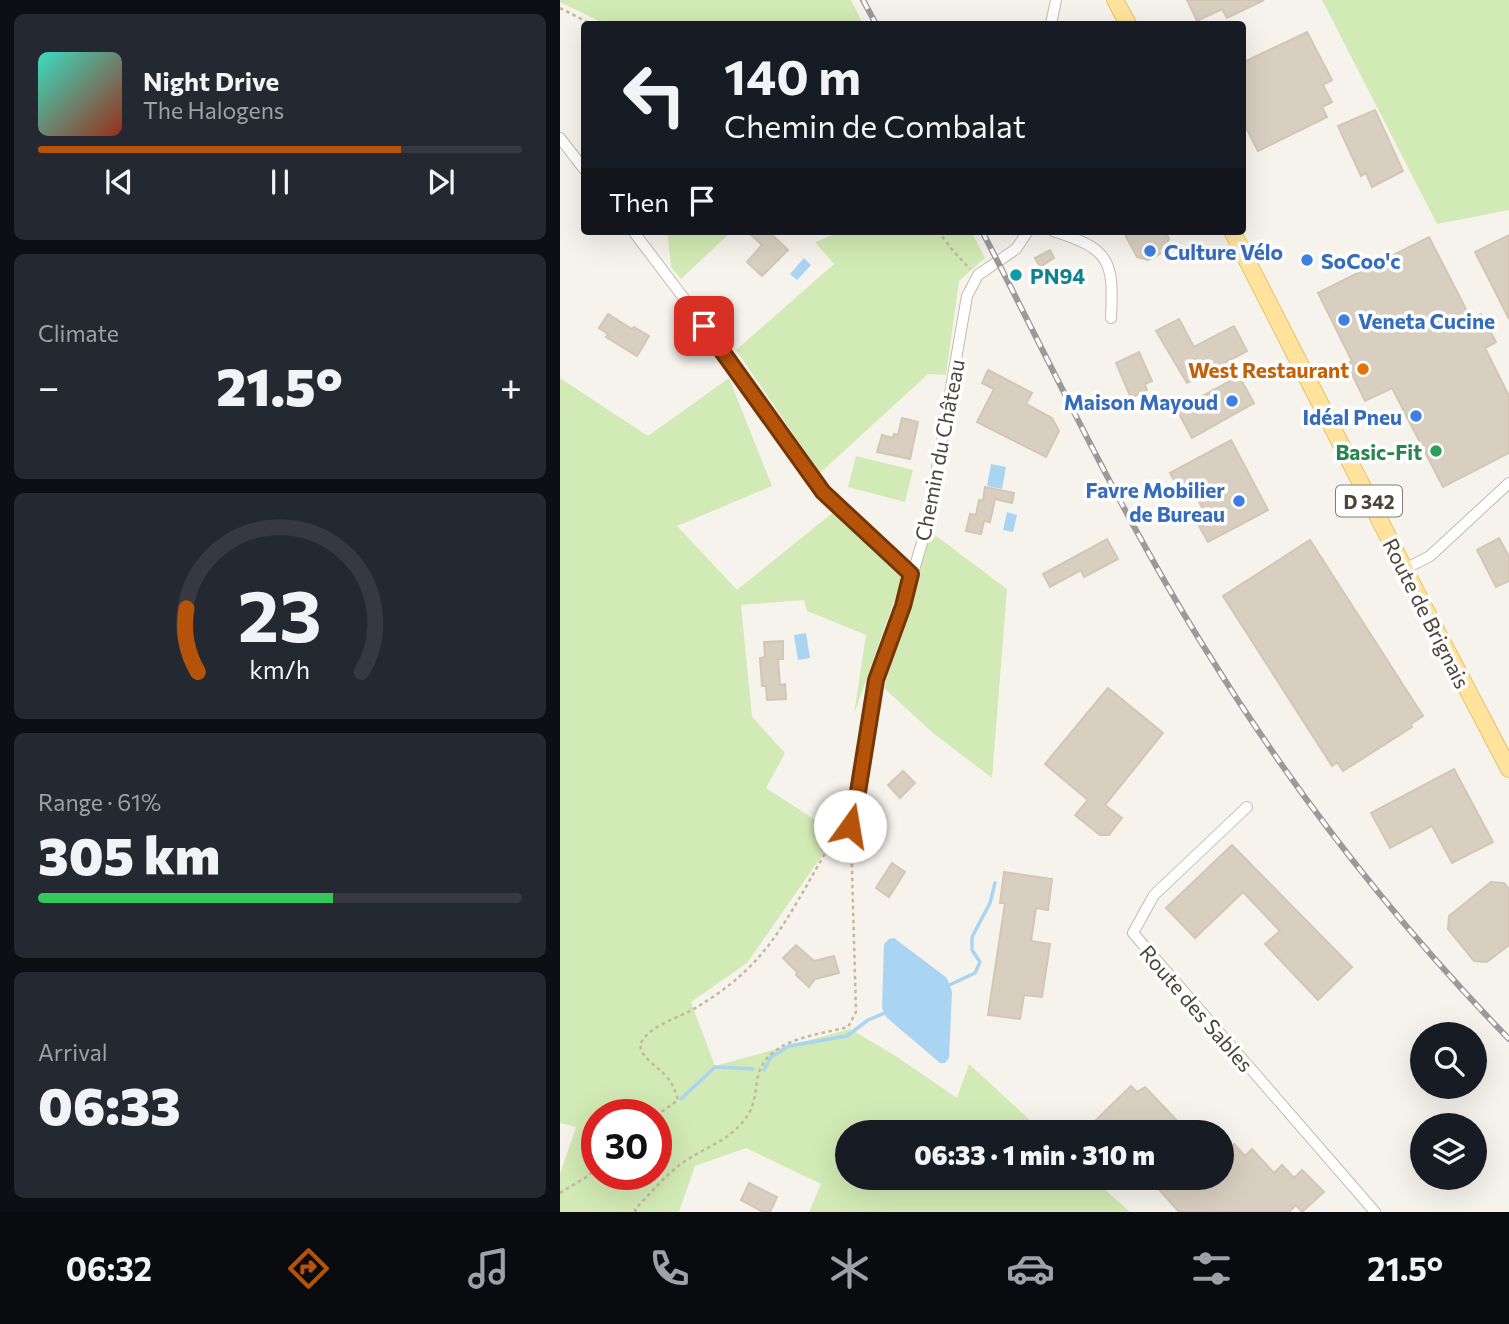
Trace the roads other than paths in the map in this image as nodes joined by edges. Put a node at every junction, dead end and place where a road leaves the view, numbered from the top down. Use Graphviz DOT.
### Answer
graph roads {
  1 [pos="1056,0"];
  2 [pos="1115,0"];
  3 [pos="1052,21"];
  4 [pos="1126,21"];
  5 [pos="560,138"];
  6 [pos="581,165"];
  7 [pos="636,235"];
  8 [pos="1025,235"];
  9 [pos="1065,235"];
  10 [pos="1234,235"];
  11 [pos="1111,318"];
  12 [pos="1509,483"];
  13 [pos="1405,569"];
  14 [pos="911,574"];
  15 [pos="1509,769"];
  16 [pos="1247,807"];
  17 [pos="850,826"];
  18 [pos="1375,1212"];
  1 -- 3 [label="street"];
  2 -- 4 [label="main road"];
  5 -- 6 [label="street"];
  7 -- 14 [label="street"];
  8 -- 14 [label="street, Chemin du Château"];
  9 -- 11 [label="street"];
  10 -- 13 [label="main road, Route de Brignais / D 342"];
  12 -- 13 [label="street"];
  13 -- 15 [label="main road, Route de Brignais / D 342"];
  14 -- 17 [label="street, Chemin du Château"];
  16 -- 18 [label="street, Route des Sables"];
}
